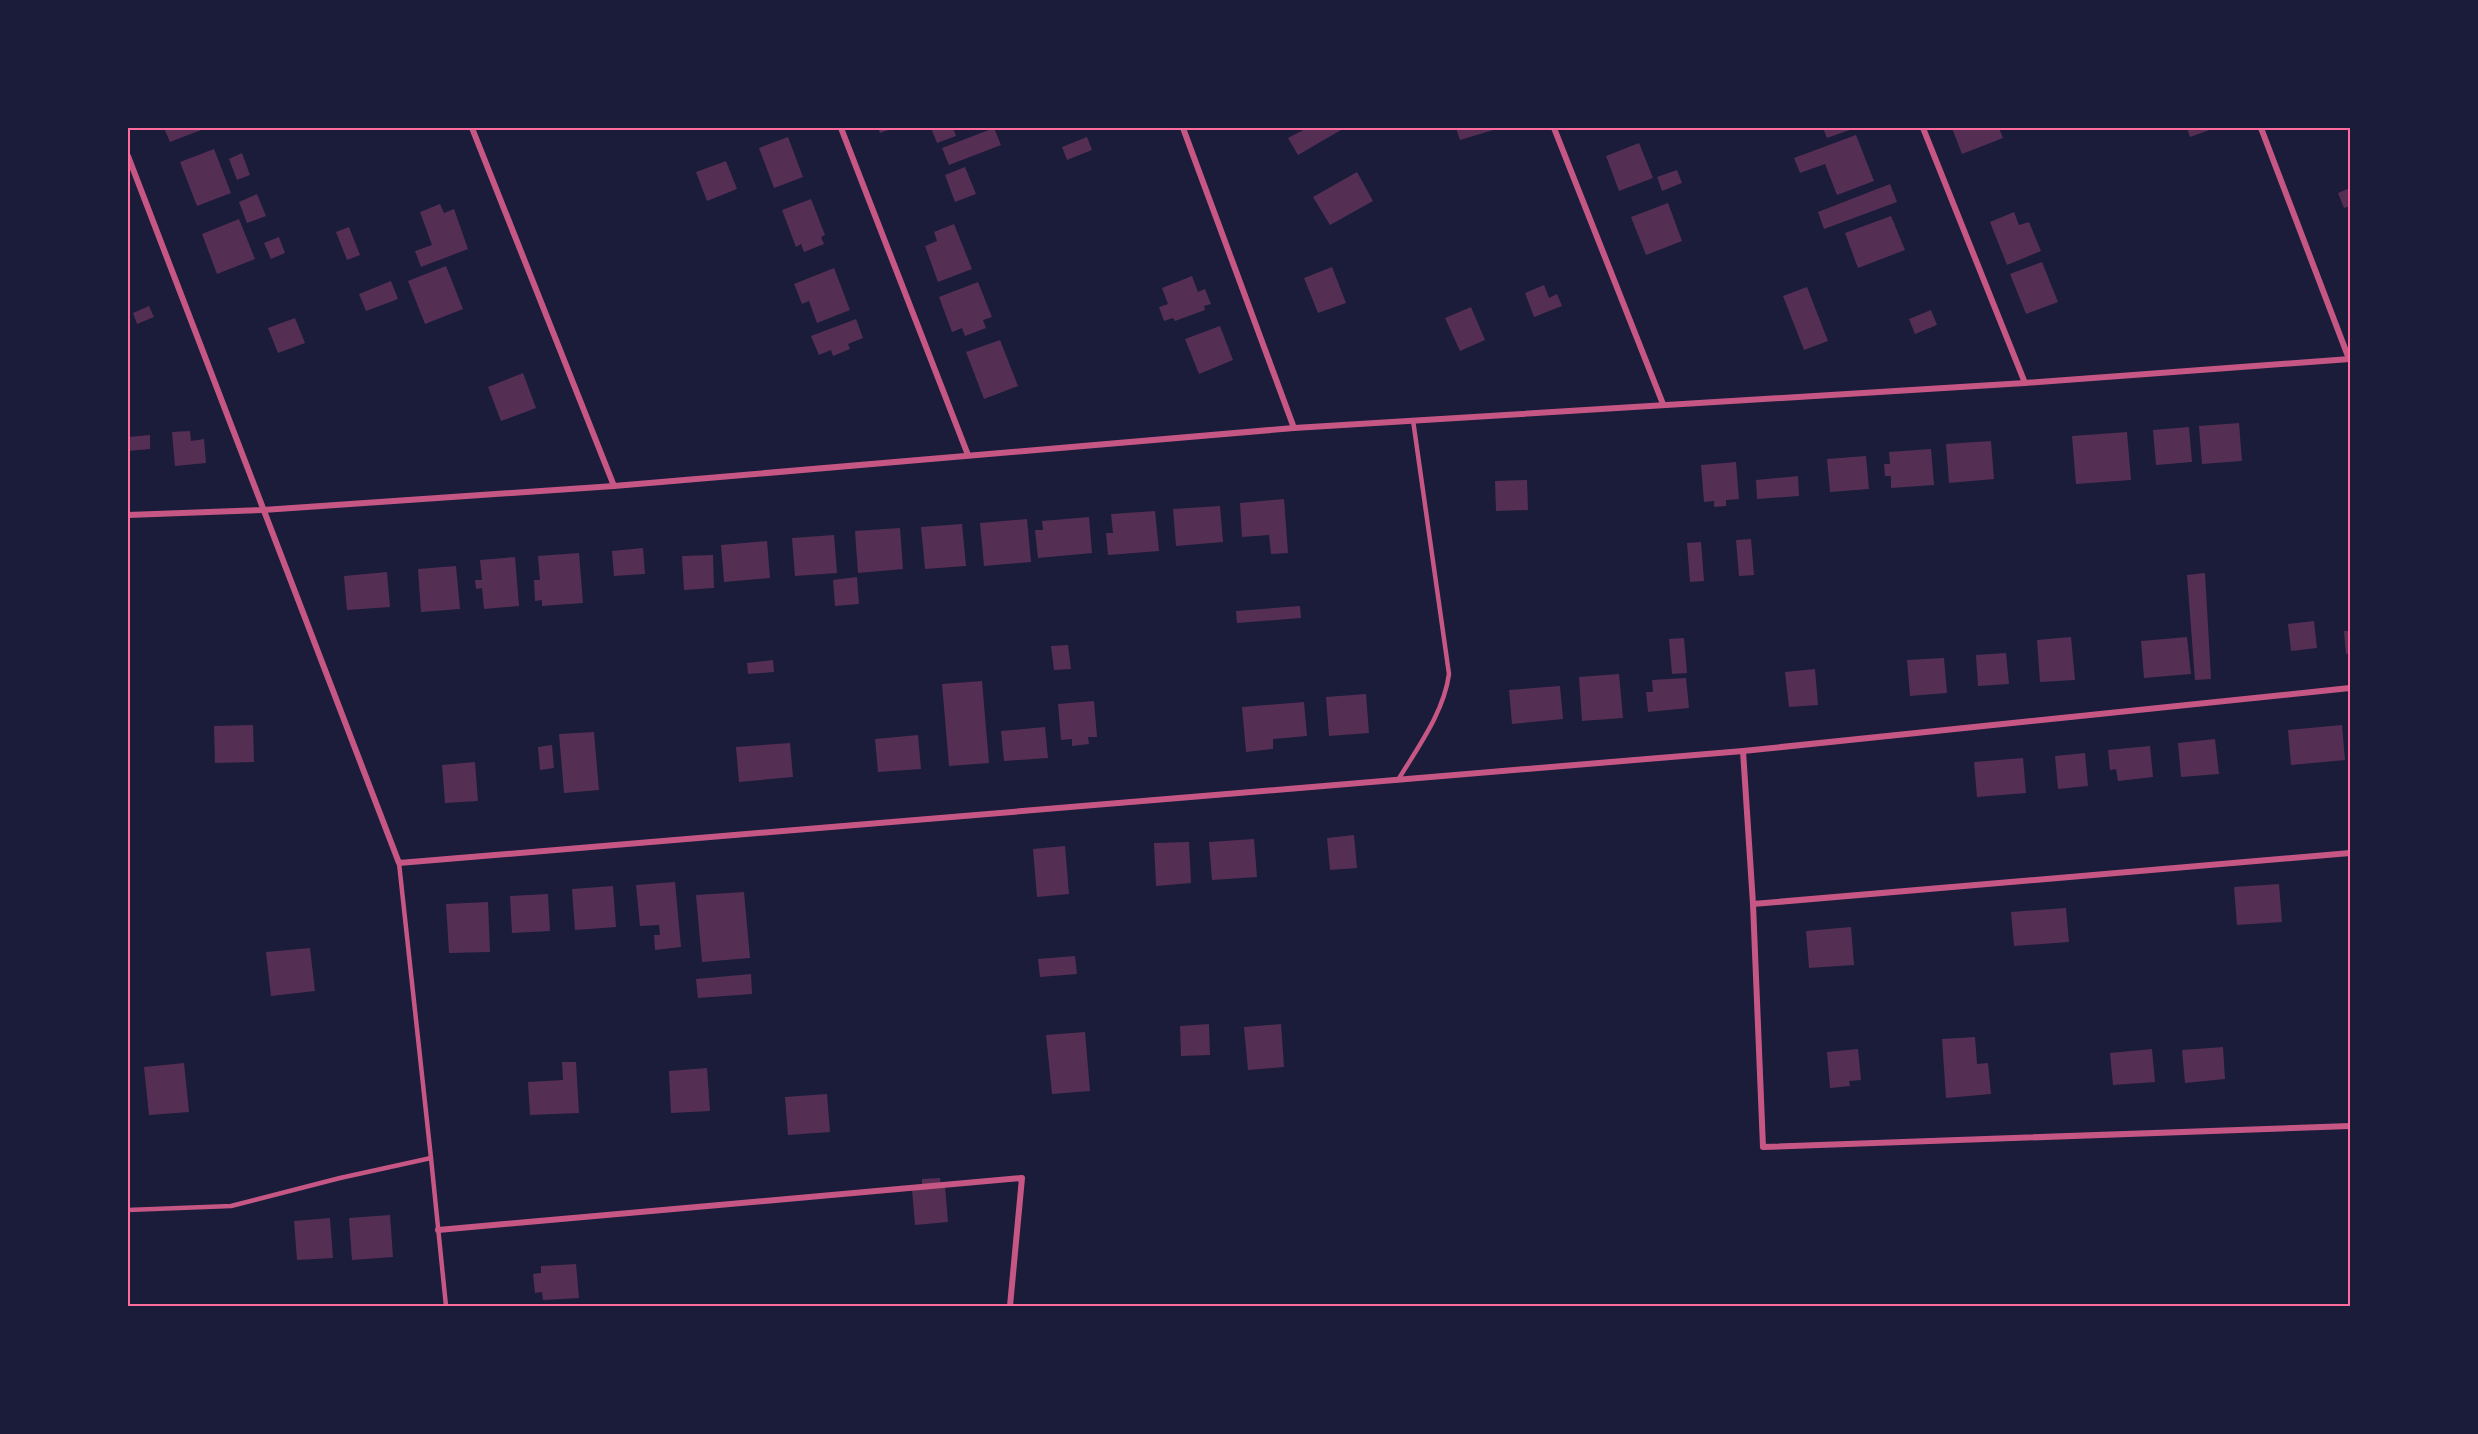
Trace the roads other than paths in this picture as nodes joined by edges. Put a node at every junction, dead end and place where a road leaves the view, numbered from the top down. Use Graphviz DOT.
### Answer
graph roads {
  1 [pos="472,128"];
  2 [pos="841,128"];
  3 [pos="1183,128"];
  4 [pos="1554,128"];
  5 [pos="1923,128"];
  6 [pos="2261,128"];
  7 [pos="128,156"];
  8 [pos="2350,359"];
  9 [pos="2025,383"];
  10 [pos="1664,404"];
  11 [pos="1413,420"];
  12 [pos="1294,428"];
  13 [pos="968,455"];
  14 [pos="614,486"];
  15 [pos="263,510"];
  16 [pos="128,515"];
  17 [pos="2350,688"];
  18 [pos="1743,751"];
  19 [pos="1398,780"];
  20 [pos="2350,853"];
  21 [pos="399,863"];
  22 [pos="1752,904"];
  23 [pos="2350,1126"];
  24 [pos="431,1158"];
  25 [pos="128,1210"];
  26 [pos="438,1230"];
  27 [pos="446,1306"];
  28 [pos="1010,1306"];
  1 -- 14 [label="street"];
  2 -- 13 [label="street"];
  3 -- 12 [label="street"];
  4 -- 10 [label="street"];
  5 -- 9 [label="street"];
  6 -- 8 [label="street"];
  7 -- 15 [label="street"];
  8 -- 9 [label="street"];
  9 -- 10 [label="street"];
  10 -- 11 [label="street"];
  11 -- 12 [label="street"];
  11 -- 19 [label="lane"];
  12 -- 13 [label="street"];
  13 -- 14 [label="street"];
  14 -- 15 [label="street"];
  15 -- 16 [label="street"];
  15 -- 21 [label="street"];
  17 -- 18 [label="street"];
  18 -- 19 [label="street"];
  18 -- 22 [label="street"];
  19 -- 21 [label="street"];
  20 -- 22 [label="street"];
  21 -- 24 [label="lane"];
  22 -- 23 [label="street"];
  24 -- 25 [label="lane"];
  24 -- 26 [label="lane"];
  26 -- 27 [label="lane"];
  26 -- 28 [label="street"];
}
